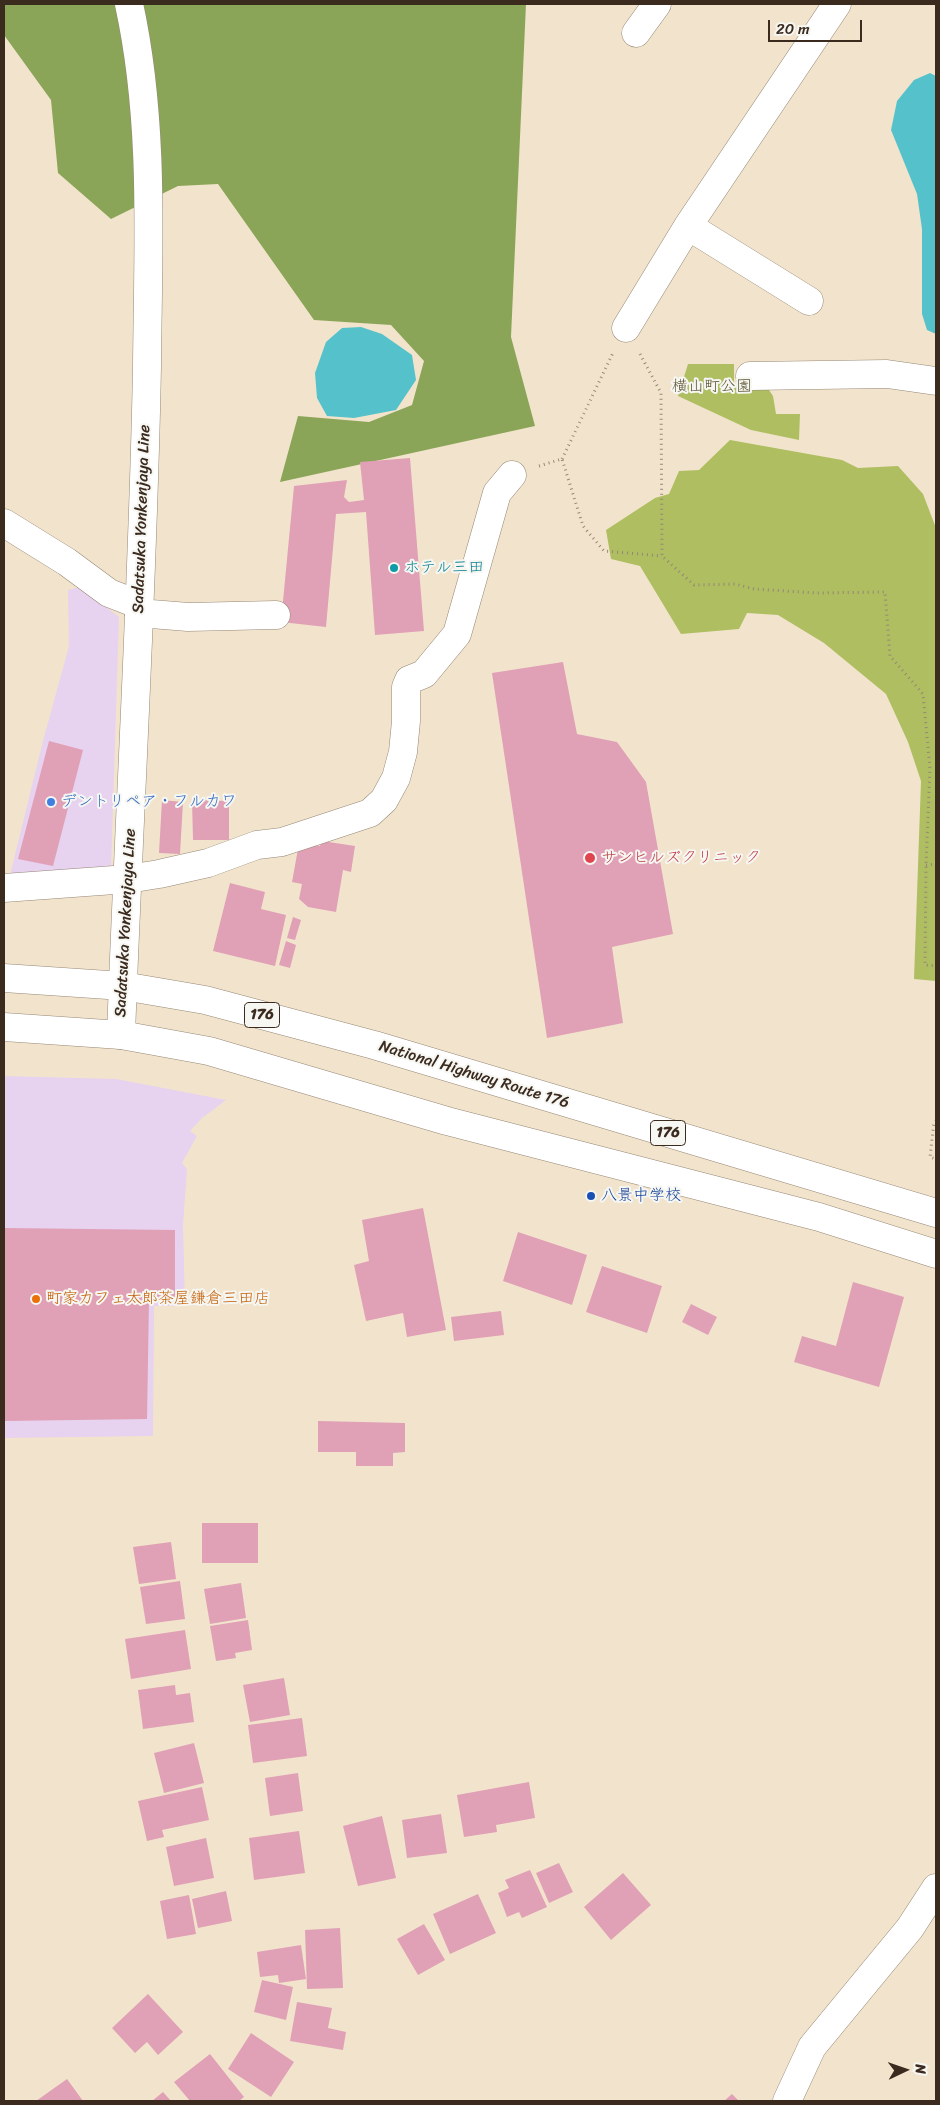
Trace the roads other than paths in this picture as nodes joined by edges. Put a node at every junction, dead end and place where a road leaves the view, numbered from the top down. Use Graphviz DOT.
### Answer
graph roads {
  1 [pos="130,4"];
  2 [pos="657,4"];
  3 [pos="837,4"];
  4 [pos="636,33"];
  5 [pos="688,226"];
  6 [pos="809,300"];
  7 [pos="626,328"];
  8 [pos="750,376"];
  9 [pos="936,381"];
  10 [pos="512,475"];
  11 [pos="4,523"];
  12 [pos="140,609"];
  13 [pos="276,615"];
  14 [pos="128,879"];
  15 [pos="4,888"];
  16 [pos="4,978"];
  17 [pos="123,986"];
  18 [pos="4,1026"];
  19 [pos="121,1035"];
  20 [pos="936,1213"];
  21 [pos="936,1254"];
  22 [pos="936,1888"];
  23 [pos="787,2101"];
  1 -- 12 [label="main road, Sadatsuka Yonkenjaya Line"];
  2 -- 4 [label="main road"];
  3 -- 5 [label="main road"];
  5 -- 6 [label="main road"];
  5 -- 7 [label="main road"];
  8 -- 9 [label="main road"];
  10 -- 14 [label="main road"];
  11 -- 12 [label="main road"];
  12 -- 13 [label="main road"];
  12 -- 14 [label="main road, Sadatsuka Yonkenjaya Line"];
  14 -- 15 [label="main road"];
  14 -- 17 [label="main road, Sadatsuka Yonkenjaya Line"];
  16 -- 17 [label="main road, National Highway Route 176 / 176"];
  17 -- 19 [label="main road, Sadatsuka Yonkenjaya Line"];
  17 -- 20 [label="main road, National Highway Route 176 / 176"];
  18 -- 19 [label="main road"];
  19 -- 21 [label="main road"];
  22 -- 23 [label="main road"];
}
